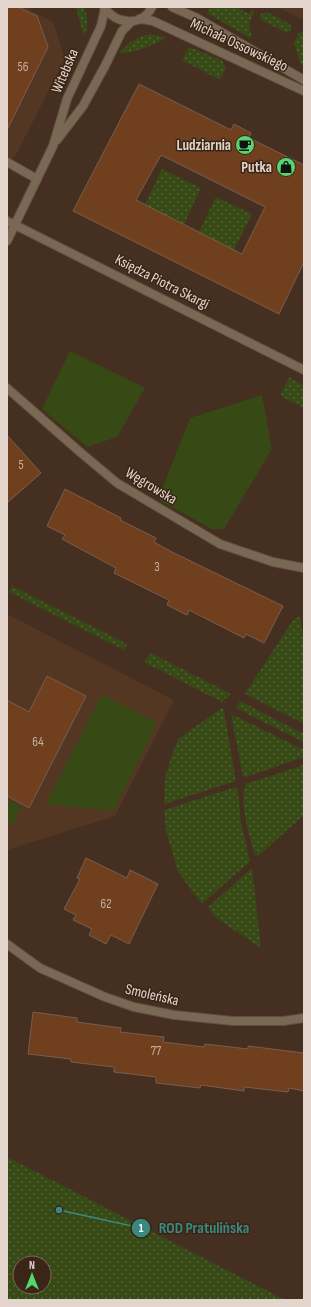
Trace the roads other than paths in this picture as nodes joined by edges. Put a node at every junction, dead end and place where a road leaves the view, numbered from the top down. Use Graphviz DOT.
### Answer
graph roads {
  1 [pos="152,7"];
  2 [pos="172,7"];
  3 [pos="105,8"];
  4 [pos="140,19"];
  5 [pos="131,22"];
  6 [pos="304,80"];
  7 [pos="304,90"];
  8 [pos="53,146"];
  9 [pos="7,162"];
  10 [pos="38,179"];
  11 [pos="7,221"];
  12 [pos="15,225"];
  13 [pos="7,241"];
  14 [pos="304,370"];
  15 [pos="7,388"];
  16 [pos="304,568"];
  17 [pos="7,944"];
  18 [pos="304,1018"];
  1 -- 4 [label="street"];
  2 -- 6 [label="street, Michała Ossowskiego"];
  3 -- 5 [label="street"];
  3 -- 8 [label="street, Witebska"];
  4 -- 5 [label="street"];
  4 -- 7 [label="street, Michała Ossowskiego"];
  5 -- 8 [label="street, Witebska"];
  8 -- 10 [label="street, Witebska"];
  9 -- 10 [label="street"];
  10 -- 12 [label="street, Witebska"];
  11 -- 12 [label="street, Księdza Piotra Skargi"];
  12 -- 13 [label="street, Witebska"];
  12 -- 14 [label="street, Księdza Piotra Skargi"];
  15 -- 16 [label="street, Węgrowska"];
  17 -- 18 [label="street, Smoleńska"];
}
